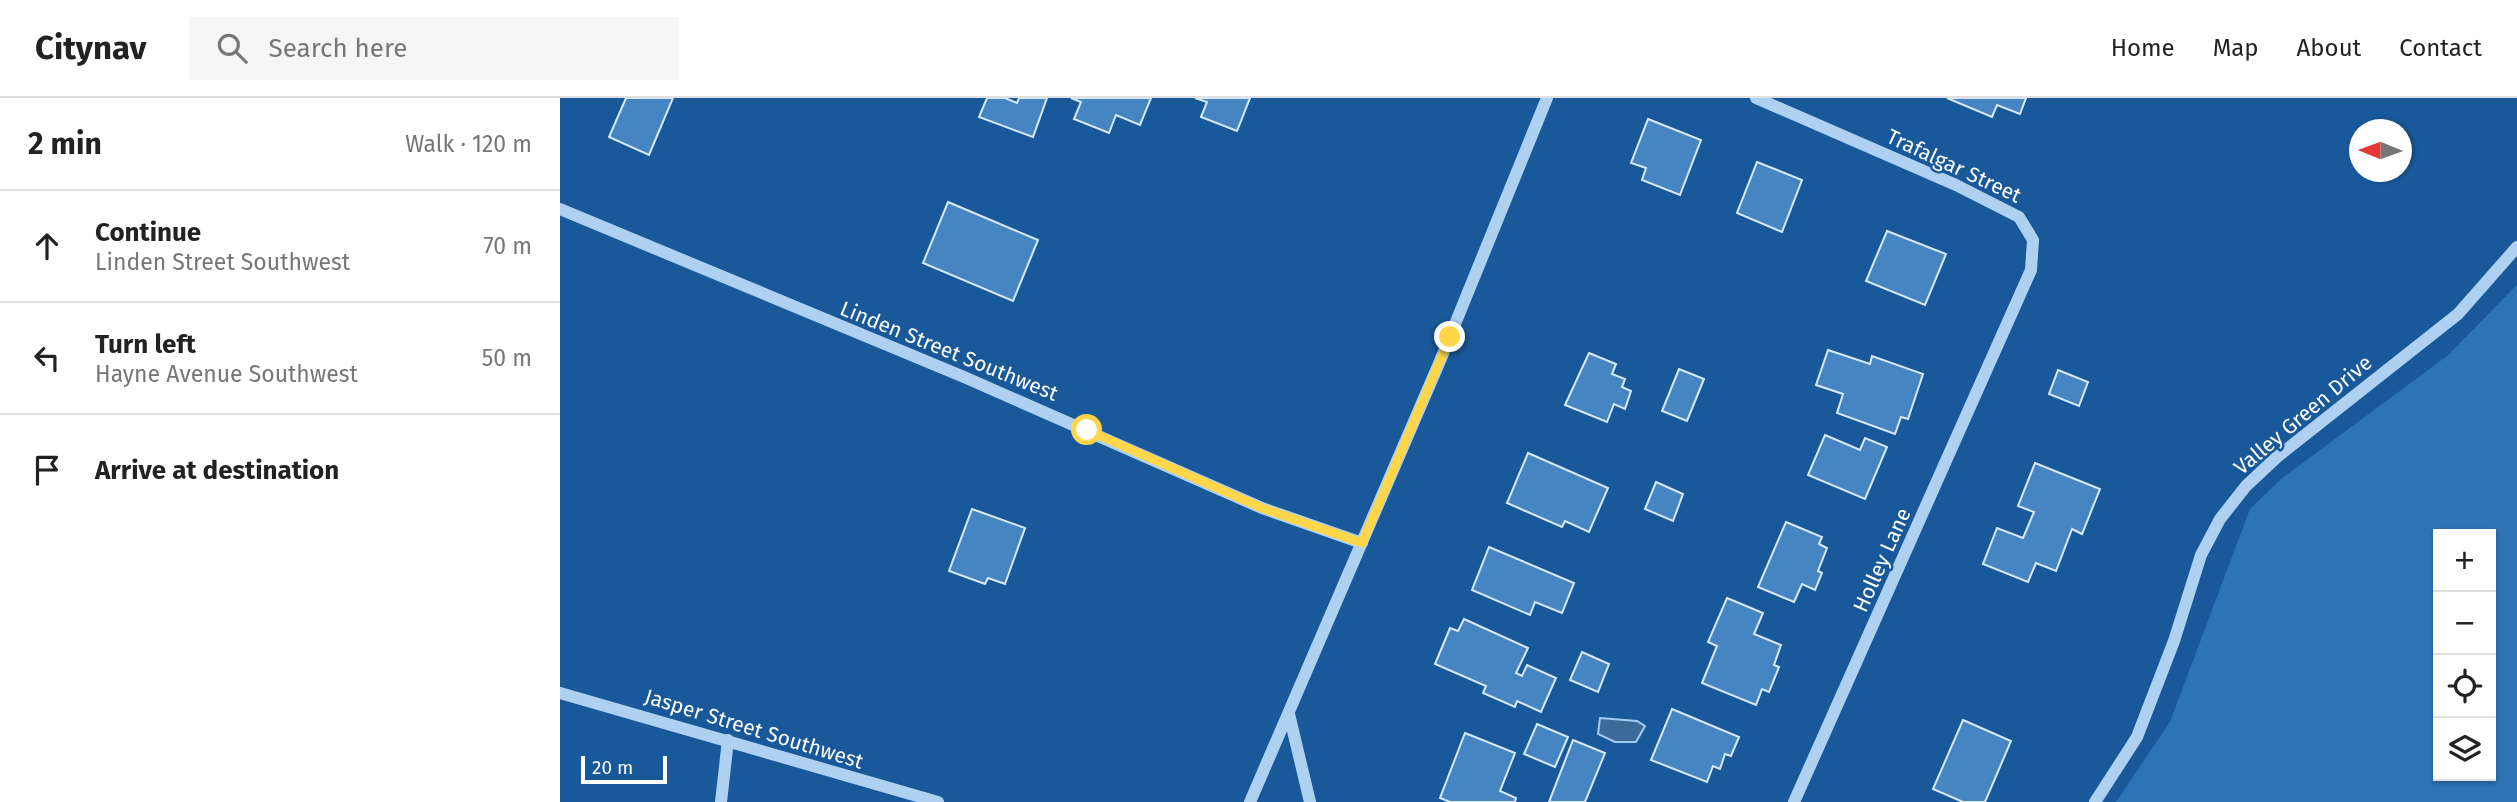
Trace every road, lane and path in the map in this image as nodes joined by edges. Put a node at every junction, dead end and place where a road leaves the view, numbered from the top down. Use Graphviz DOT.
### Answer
graph roads {
  1 [pos="1547,98"];
  2 [pos="1756,98"];
  3 [pos="560,209"];
  4 [pos="2517,247"];
  5 [pos="2004,334"];
  6 [pos="1362,543"];
  7 [pos="560,692"];
  8 [pos="1289,713"];
  9 [pos="728,740"];
  10 [pos="720,802"];
  11 [pos="937,802"];
  12 [pos="1250,802"];
  13 [pos="1310,802"];
  14 [pos="1794,802"];
  15 [pos="2095,802"];
  1 -- 6 [label="street"];
  2 -- 5 [label="street, Trafalgar Street"];
  3 -- 6 [label="street, Linden Street Southwest"];
  4 -- 15 [label="street, Valley Green Drive"];
  5 -- 14 [label="street, Holley Lane"];
  6 -- 8 [label="street"];
  7 -- 9 [label="street, Jasper Street Southwest"];
  8 -- 12 [label="street"];
  8 -- 13 [label="street"];
  9 -- 10 [label="street"];
  9 -- 11 [label="street, Jasper Street Southwest"];
}
